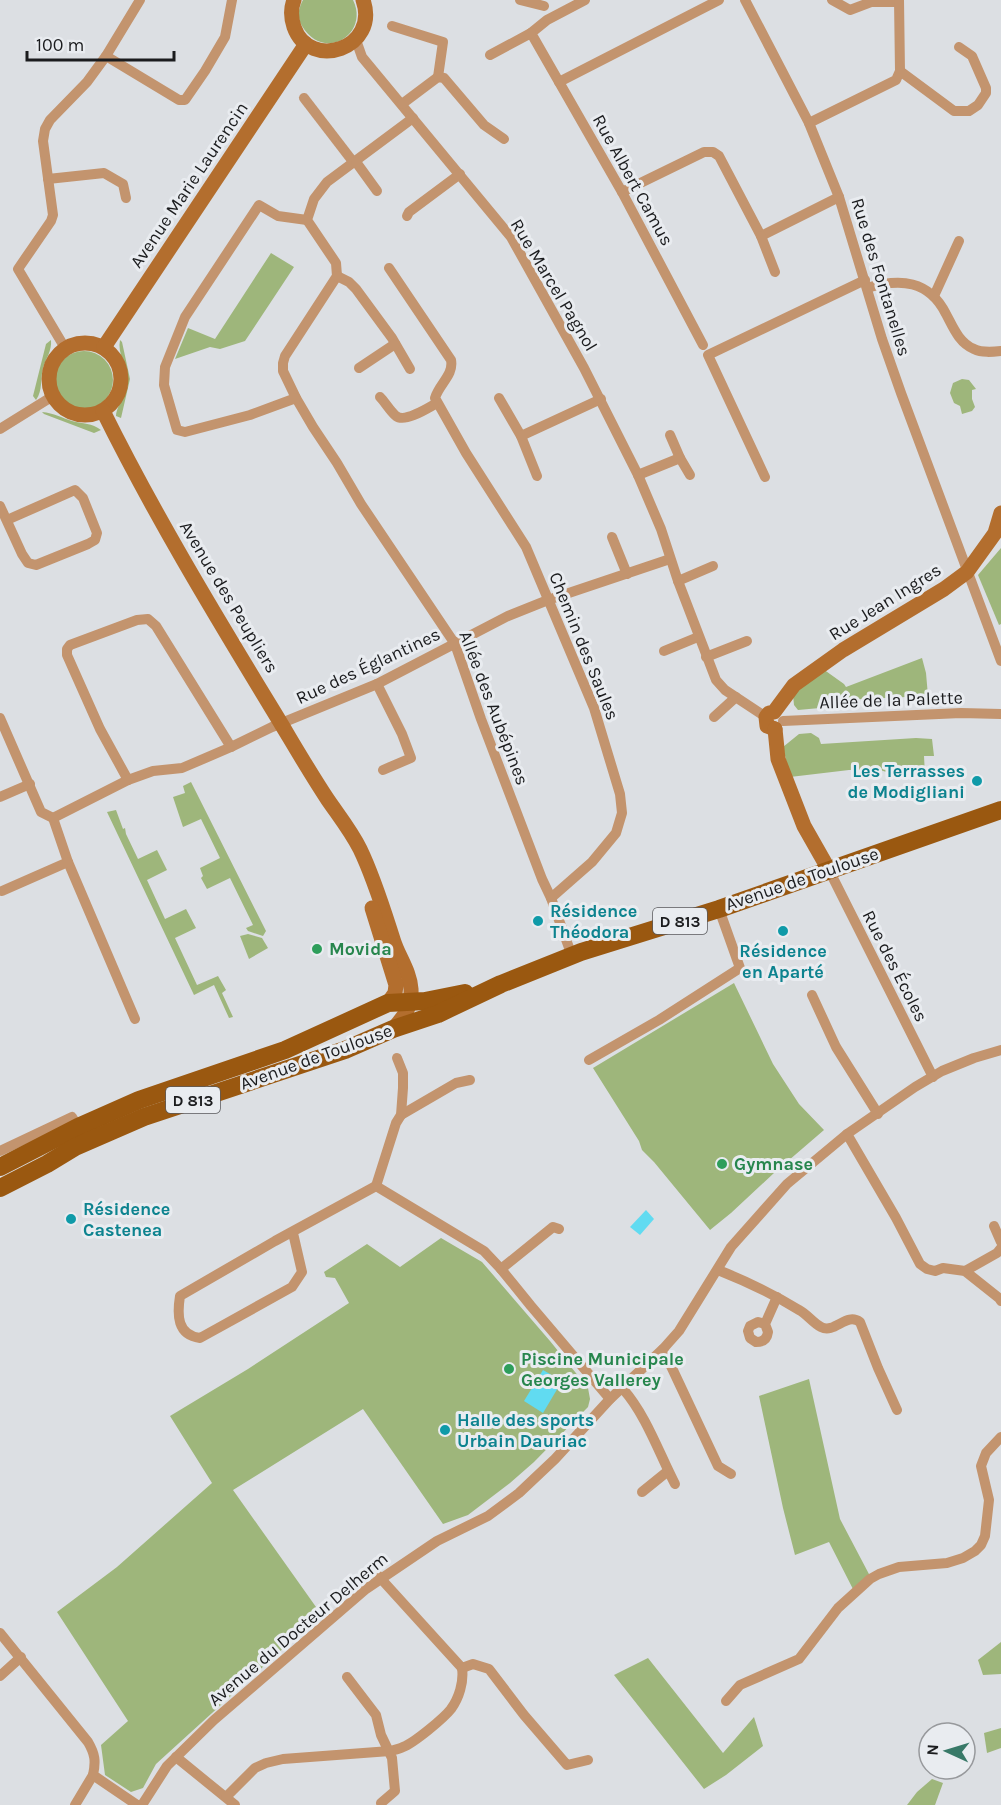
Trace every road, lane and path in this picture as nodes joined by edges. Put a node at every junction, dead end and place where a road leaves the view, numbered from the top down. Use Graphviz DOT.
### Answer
graph roads {
  1 [pos="140,0"];
  2 [pos="232,0"];
  3 [pos="294,0"];
  4 [pos="363,0"];
  5 [pos="520,0"];
  6 [pos="585,0"];
  7 [pos="719,0"];
  8 [pos="745,0"];
  9 [pos="832,0"];
  10 [pos="899,1"];
  11 [pos="545,3"];
  12 [pos="547,20"];
  13 [pos="392,26"];
  14 [pos="531,33"];
  15 [pos="356,40"];
  16 [pos="306,44"];
  17 [pos="959,47"];
  18 [pos="490,55"];
  19 [pos="106,56"];
  20 [pos="900,71"];
  21 [pos="438,77"];
  22 [pos="559,82"];
  23 [pos="304,98"];
  24 [pos="402,104"];
  25 [pos="413,118"];
  26 [pos="809,123"];
  27 [pos="504,139"];
  28 [pos="355,163"];
  29 [pos="460,174"];
  30 [pos="48,179"];
  31 [pos="377,191"];
  32 [pos="622,192"];
  33 [pos="839,197"];
  34 [pos="126,198"];
  35 [pos="407,216"];
  36 [pos="307,220"];
  37 [pos="761,236"];
  38 [pos="958,241"];
  39 [pos="389,268"];
  40 [pos="775,272"];
  41 [pos="337,276"];
  42 [pos="866,284"];
  43 [pos="934,296"];
  44 [pos="395,344"];
  45 [pos="703,345"];
  46 [pos="104,347"];
  47 [pos="65,348"];
  48 [pos="1001,351"];
  49 [pos="359,368"];
  50 [pos="410,369"];
  51 [pos="53,396"];
  52 [pos="380,397"];
  53 [pos="296,398"];
  54 [pos="499,398"];
  55 [pos="601,399"];
  56 [pos="437,403"];
  57 [pos="103,411"];
  58 [pos="0,429"];
  59 [pos="670,435"];
  60 [pos="521,436"];
  61 [pos="680,458"];
  62 [pos="690,475"];
  63 [pos="537,476"];
  64 [pos="638,476"];
  65 [pos="765,477"];
  66 [pos="0,506"];
  67 [pos="1001,513"];
  68 [pos="7,520"];
  69 [pos="612,537"];
  70 [pos="670,559"];
  71 [pos="712,566"];
  72 [pos="967,572"];
  73 [pos="627,574"];
  74 [pos="678,581"];
  75 [pos="548,600"];
  76 [pos="698,638"];
  77 [pos="747,641"];
  78 [pos="455,644"];
  79 [pos="664,651"];
  80 [pos="706,657"];
  81 [pos="1001,661"];
  82 [pos="377,684"];
  83 [pos="736,697"];
  84 [pos="1001,714"];
  85 [pos="0,717"];
  86 [pos="714,717"];
  87 [pos="774,720"];
  88 [pos="281,723"];
  89 [pos="231,747"];
  90 [pos="383,770"];
  91 [pos="128,780"];
  92 [pos="30,784"];
  93 [pos="0,797"];
  94 [pos="1001,810"];
  95 [pos="53,818"];
  96 [pos="68,862"];
  97 [pos="824,872"];
  98 [pos="2,891"];
  99 [pos="551,898"];
  100 [pos="719,909"];
  101 [pos="572,956"];
  102 [pos="812,995"];
  103 [pos="403,1005"];
  104 [pos="135,1019"];
  105 [pos="1001,1050"];
  106 [pos="397,1058"];
  107 [pos="589,1060"];
  108 [pos="933,1077"];
  109 [pos="470,1080"];
  110 [pos="878,1114"];
  111 [pos="401,1115"];
  112 [pos="75,1122"];
  113 [pos="847,1134"];
  114 [pos="0,1151"];
  115 [pos="0,1167"];
  116 [pos="376,1186"];
  117 [pos="2,1187"];
  118 [pos="994,1226"];
  119 [pos="559,1229"];
  120 [pos="293,1233"];
  121 [pos="1001,1242"];
  122 [pos="1001,1248"];
  123 [pos="501,1269"];
  124 [pos="718,1270"];
  125 [pos="965,1271"];
  126 [pos="777,1297"];
  127 [pos="1001,1301"];
  128 [pos="765,1324"];
  129 [pos="663,1350"];
  130 [pos="626,1386"];
  131 [pos="610,1399"];
  132 [pos="897,1410"];
  133 [pos="1001,1437"];
  134 [pos="668,1471"];
  135 [pos="731,1474"];
  136 [pos="675,1484"];
  137 [pos="642,1492"];
  138 [pos="376,1574"];
  139 [pos="0,1633"];
  140 [pos="21,1658"];
  141 [pos="462,1668"];
  142 [pos="0,1676"];
  143 [pos="346,1677"];
  144 [pos="726,1701"];
  145 [pos="390,1751"];
  146 [pos="176,1757"];
  147 [pos="588,1760"];
  148 [pos="93,1775"];
  149 [pos="231,1801"];
  150 [pos="381,1803"];
  151 [pos="75,1805"];
  152 [pos="139,1805"];
  1 -- 19 [label="street"];
  2 -- 19 [label="street"];
  3 -- 16 [label="street"];
  4 -- 15 [label="street"];
  5 -- 11 [label="street"];
  6 -- 12 [label="street"];
  7 -- 22 [label="street"];
  8 -- 26 [label="street, Rue des Fontanelles"];
  9 -- 10 [label="street"];
  10 -- 20 [label="street"];
  11 -- 12 [label="street"];
  12 -- 14 [label="street"];
  13 -- 21 [label="street"];
  14 -- 18 [label="street"];
  14 -- 22 [label="street, Rue Albert Camus"];
  15 -- 16 [label="street"];
  15 -- 24 [label="street, Rue Marcel Pagnol"];
  16 -- 46 [label="street, Avenue Marie Laurencin"];
  17 -- 20 [label="street"];
  19 -- 30 [label="street"];
  20 -- 26 [label="street"];
  21 -- 24 [label="street"];
  21 -- 27 [label="street"];
  22 -- 32 [label="street, Rue Albert Camus"];
  23 -- 28 [label="street"];
  24 -- 25 [label="street, Rue Marcel Pagnol"];
  25 -- 28 [label="street"];
  25 -- 29 [label="street, Rue Marcel Pagnol"];
  26 -- 33 [label="street, Rue des Fontanelles"];
  28 -- 31 [label="street"];
  28 -- 36 [label="street"];
  29 -- 35 [label="street"];
  29 -- 55 [label="street, Rue Marcel Pagnol"];
  30 -- 34 [label="street"];
  30 -- 47 [label="street"];
  32 -- 37 [label="street"];
  32 -- 45 [label="street, Rue Albert Camus"];
  33 -- 37 [label="street"];
  33 -- 42 [label="street, Rue des Fontanelles"];
  36 -- 41 [label="street"];
  36 -- 53 [label="street"];
  37 -- 40 [label="street"];
  38 -- 43 [label="street"];
  39 -- 56 [label="street"];
  41 -- 44 [label="street"];
  41 -- 53 [label="street, Allée des Aubépines"];
  42 -- 43 [label="street"];
  42 -- 65 [label="street"];
  42 -- 72 [label="street, Rue des Fontanelles"];
  43 -- 48 [label="street"];
  44 -- 49 [label="street"];
  44 -- 50 [label="street"];
  46 -- 47 [label="street"];
  46 -- 57 [label="street"];
  47 -- 51 [label="street"];
  51 -- 57 [label="street"];
  51 -- 58 [label="street"];
  52 -- 56 [label="street"];
  53 -- 78 [label="street, Allée des Aubépines"];
  54 -- 60 [label="street"];
  55 -- 60 [label="street"];
  55 -- 64 [label="street, Rue Marcel Pagnol"];
  56 -- 75 [label="street, Chemin des Saules"];
  57 -- 88 [label="street, Avenue des Peupliers"];
  59 -- 61 [label="street"];
  60 -- 63 [label="street"];
  61 -- 62 [label="street"];
  61 -- 64 [label="street"];
  64 -- 70 [label="street, Rue Marcel Pagnol"];
  66 -- 68 [label="street"];
  67 -- 72 [label="street, Rue Jean Ingres"];
  68 -- 68 [label="street"];
  69 -- 73 [label="street"];
  70 -- 73 [label="street, Rue des Églantines"];
  70 -- 74 [label="street, Rue Marcel Pagnol"];
  71 -- 74 [label="street"];
  72 -- 81 [label="street, Rue des Fontanelles"];
  72 -- 87 [label="street, Rue Jean Ingres"];
  73 -- 75 [label="street, Rue des Églantines"];
  74 -- 76 [label="street, Rue Marcel Pagnol"];
  75 -- 78 [label="street, Rue des Églantines"];
  75 -- 99 [label="street, Chemin des Saules"];
  76 -- 79 [label="street"];
  76 -- 80 [label="street, Rue Marcel Pagnol"];
  77 -- 80 [label="street"];
  78 -- 82 [label="street, Rue des Églantines"];
  78 -- 99 [label="street, Allée des Aubépines"];
  80 -- 83 [label="street, Rue Marcel Pagnol"];
  82 -- 88 [label="street, Rue des Églantines"];
  82 -- 90 [label="street"];
  83 -- 86 [label="street"];
  83 -- 87 [label="street, Rue Marcel Pagnol"];
  84 -- 87 [label="street, Allée de la Palette"];
  85 -- 92 [label="street"];
  87 -- 97 [label="street"];
  88 -- 89 [label="street, Rue des Églantines"];
  88 -- 103 [label="street, Avenue des Peupliers"];
  89 -- 91 [label="street, Rue des Églantines"];
  89 -- 91 [label="street"];
  91 -- 95 [label="street, Rue des Églantines"];
  92 -- 93 [label="street"];
  92 -- 95 [label="street"];
  94 -- 97 [label="main road, Avenue de Toulouse / D 813"];
  95 -- 96 [label="street"];
  96 -- 98 [label="street"];
  96 -- 104 [label="street"];
  97 -- 100 [label="main road, Avenue de Toulouse / D 813"];
  97 -- 108 [label="street, Rue des Écoles"];
  99 -- 101 [label="street, Allée des Aubépines"];
  100 -- 101 [label="main road, Avenue de Toulouse / D 813"];
  100 -- 107 [label="street"];
  101 -- 103 [label="main road, Avenue de Toulouse / D 813"];
  102 -- 110 [label="street"];
  103 -- 112 [label="main road, Avenue de Toulouse / D 813"];
  103 -- 117 [label="main road, Avenue de Toulouse / D 813"];
  105 -- 108 [label="street, Avenue du Docteur Delherm"];
  106 -- 111 [label="street"];
  108 -- 110 [label="street, Avenue du Docteur Delherm"];
  109 -- 111 [label="street"];
  110 -- 113 [label="street, Avenue du Docteur Delherm"];
  111 -- 116 [label="street"];
  112 -- 114 [label="street"];
  112 -- 115 [label="main road, Avenue de Toulouse / D 813"];
  113 -- 124 [label="street, Avenue du Docteur Delherm"];
  113 -- 125 [label="street"];
  116 -- 120 [label="street"];
  116 -- 123 [label="street"];
  118 -- 121 [label="street"];
  119 -- 123 [label="street"];
  120 -- 120 [label="street"];
  122 -- 125 [label="street"];
  123 -- 131 [label="street"];
  124 -- 126 [label="street"];
  124 -- 129 [label="street, Avenue du Docteur Delherm"];
  125 -- 127 [label="street"];
  126 -- 128 [label="street"];
  126 -- 132 [label="street"];
  129 -- 130 [label="street, Avenue du Docteur Delherm"];
  129 -- 135 [label="street"];
  130 -- 131 [label="street, Avenue du Docteur Delherm"];
  130 -- 134 [label="street"];
  131 -- 138 [label="street, Avenue du Docteur Delherm"];
  133 -- 144 [label="street"];
  134 -- 136 [label="street"];
  134 -- 137 [label="street"];
  138 -- 141 [label="street"];
  138 -- 146 [label="street, Avenue du Docteur Delherm"];
  139 -- 140 [label="street"];
  140 -- 142 [label="street"];
  140 -- 148 [label="street"];
  141 -- 145 [label="street"];
  141 -- 147 [label="street"];
  143 -- 145 [label="street"];
  145 -- 149 [label="street"];
  145 -- 150 [label="street"];
  146 -- 149 [label="street"];
  146 -- 152 [label="street, Avenue du Docteur Delherm"];
  148 -- 151 [label="street"];
  148 -- 152 [label="street"];
}
